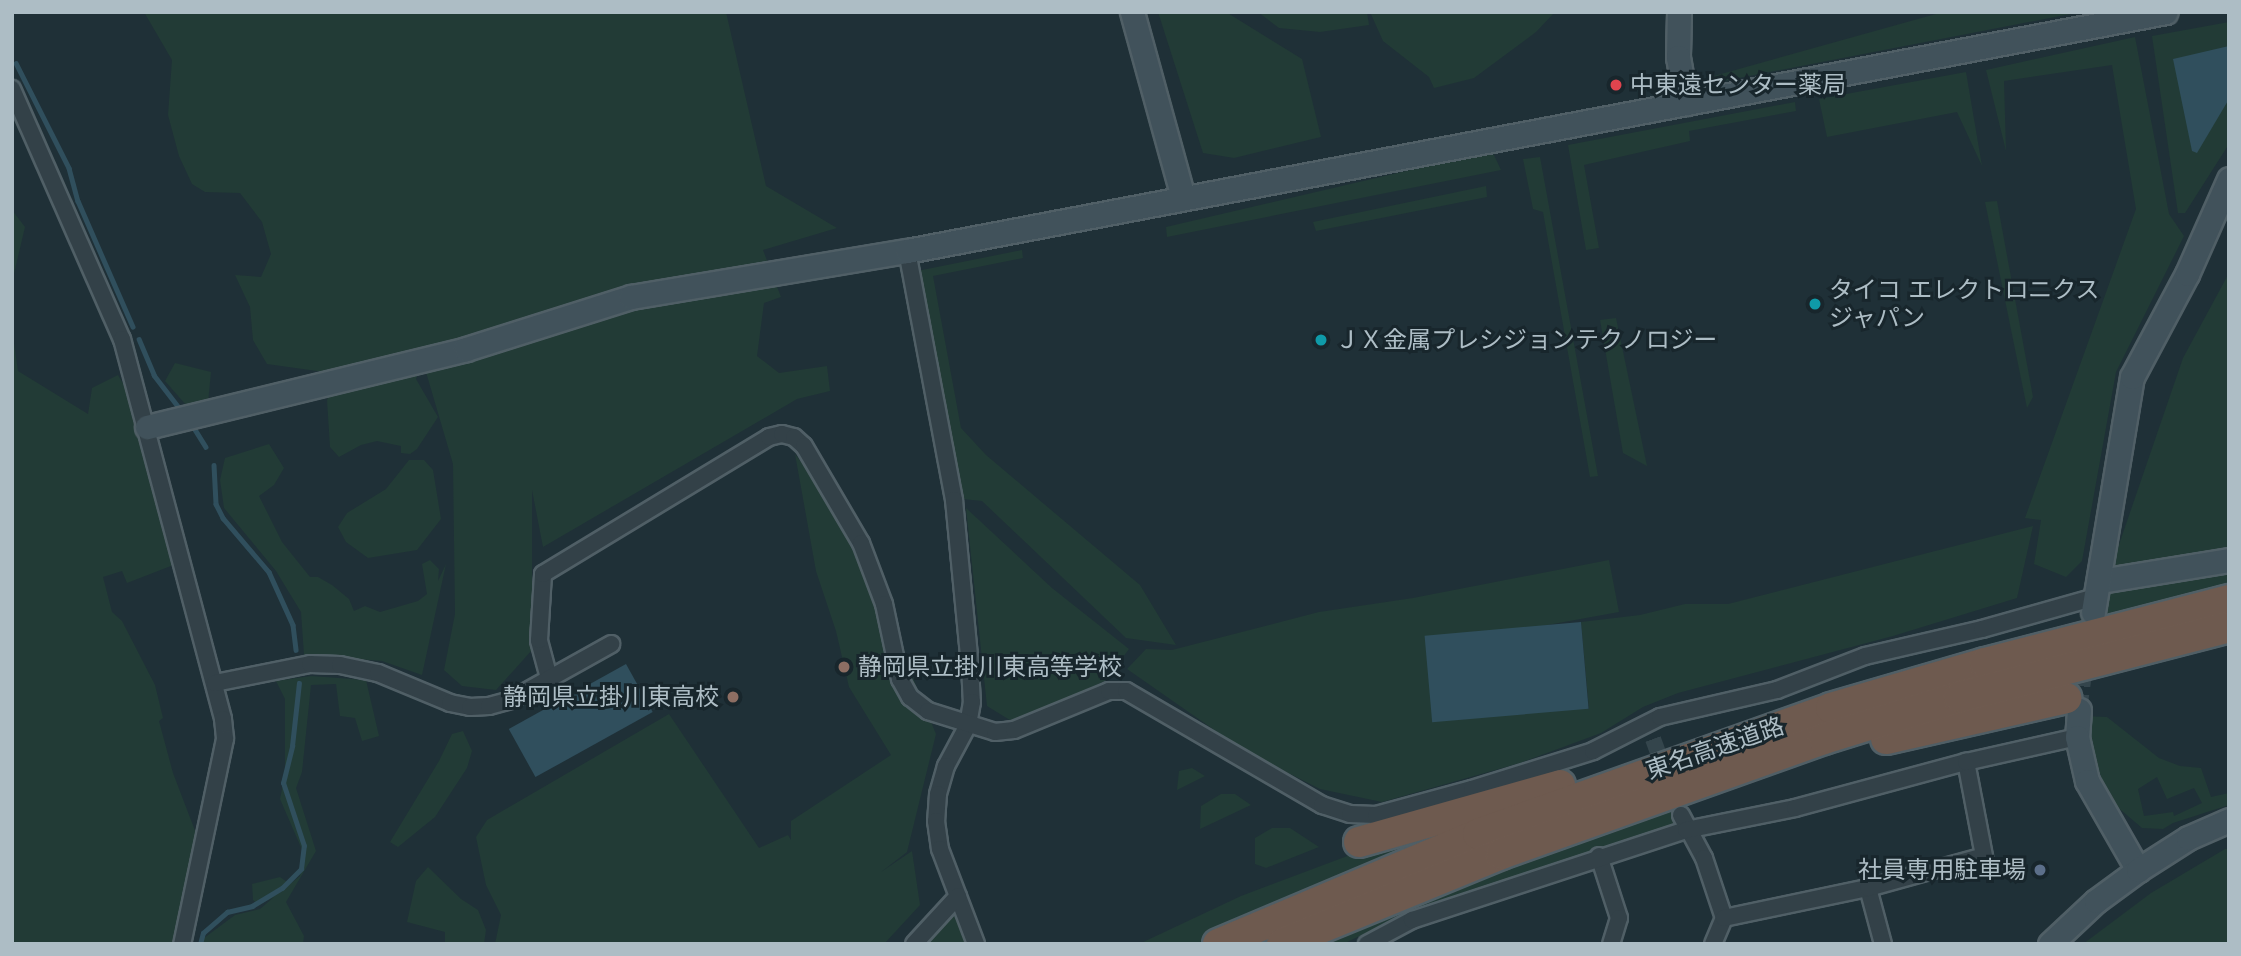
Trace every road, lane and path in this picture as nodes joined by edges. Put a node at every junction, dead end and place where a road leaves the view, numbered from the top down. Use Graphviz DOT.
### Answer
graph roads {
  1 [pos="1132,12"];
  2 [pos="1679,12"];
  3 [pos="2166,12"];
  4 [pos="12,89"];
  5 [pos="1686,103"];
  6 [pos="2229,179"];
  7 [pos="1183,197"];
  8 [pos="907,251"];
  9 [pos="147,427"];
  10 [pos="2229,560"];
  11 [pos="2096,597"];
  12 [pos="2229,600"];
  13 [pos="2229,627"];
  14 [pos="611,644"];
  15 [pos="549,678"];
  16 [pos="215,683"];
  17 [pos="2073,704"];
  18 [pos="1831,708"];
  19 [pos="968,725"];
  20 [pos="2077,737"];
  21 [pos="1966,762"];
  22 [pos="1684,810"];
  23 [pos="2229,820"];
  24 [pos="1359,842"];
  25 [pos="1600,856"];
  26 [pos="2138,870"];
  27 [pos="1868,888"];
  28 [pos="958,896"];
  29 [pos="1724,918"];
  30 [pos="183,944"];
  31 [pos="914,944"];
  32 [pos="976,944"];
  33 [pos="1218,944"];
  34 [pos="1282,944"];
  35 [pos="1367,944"];
  36 [pos="1611,944"];
  37 [pos="1713,944"];
  38 [pos="1883,944"];
  39 [pos="2050,944"];
  1 -- 7 [label="street"];
  2 -- 5 [label="street"];
  3 -- 5 [label="street"];
  4 -- 9 [label="street"];
  5 -- 7 [label="street"];
  6 -- 11 [label="street"];
  7 -- 8 [label="street"];
  8 -- 9 [label="street"];
  8 -- 19 [label="street"];
  9 -- 16 [label="street"];
  10 -- 11 [label="street"];
  11 -- 19 [label="street"];
  12 -- 18 [label="highway, 東名高速道路"];
  13 -- 22 [label="highway, 東名高速道路"];
  14 -- 15 [label="street"];
  15 -- 16 [label="street"];
  15 -- 19 [label="street"];
  16 -- 30 [label="street"];
  17 -- 20 [label="street"];
  17 -- 22 [label="highway"];
  18 -- 24 [label="highway"];
  18 -- 33 [label="highway, 東名高速道路"];
  19 -- 28 [label="street"];
  20 -- 21 [label="street"];
  20 -- 26 [label="street"];
  21 -- 22 [label="street"];
  21 -- 27 [label="street"];
  22 -- 25 [label="street"];
  22 -- 29 [label="street"];
  22 -- 34 [label="highway, 東名高速道路"];
  23 -- 26 [label="street"];
  25 -- 35 [label="street"];
  25 -- 36 [label="street"];
  26 -- 39 [label="street"];
  27 -- 29 [label="street"];
  27 -- 38 [label="street"];
  28 -- 31 [label="street"];
  28 -- 32 [label="street"];
  29 -- 37 [label="street"];
}
